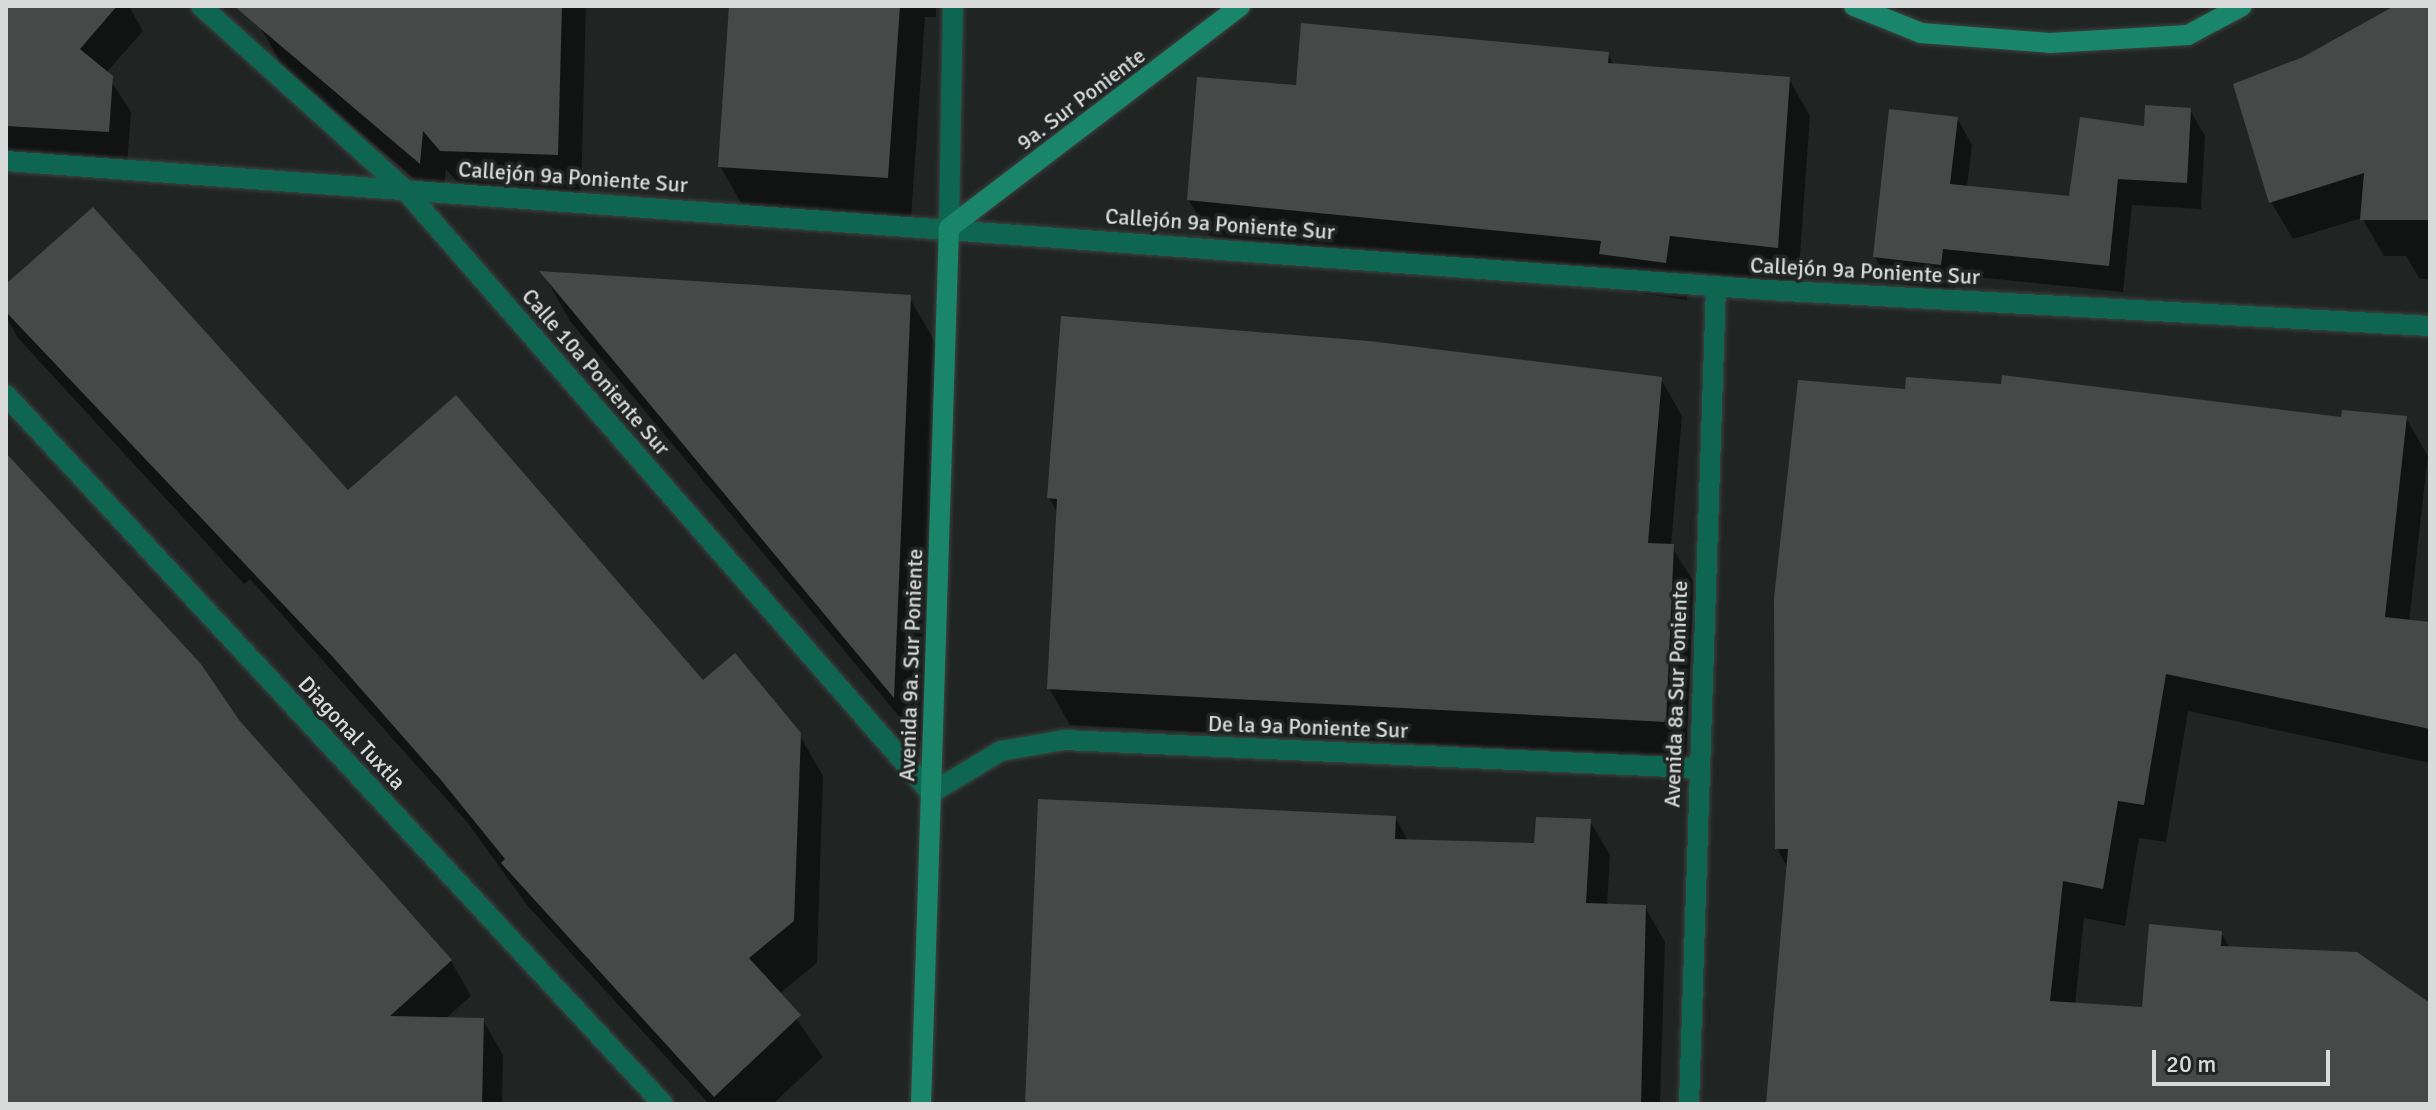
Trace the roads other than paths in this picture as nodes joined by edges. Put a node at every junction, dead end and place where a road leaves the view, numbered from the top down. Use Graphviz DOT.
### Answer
graph roads {
  1 [pos="201,6"];
  2 [pos="953,6"];
  3 [pos="1240,6"];
  4 [pos="1854,6"];
  5 [pos="2242,6"];
  6 [pos="6,161"];
  7 [pos="405,190"];
  8 [pos="949,228"];
  9 [pos="1716,286"];
  10 [pos="2430,326"];
  11 [pos="6,395"];
  12 [pos="1696,768"];
  13 [pos="931,793"];
  14 [pos="663,1104"];
  15 [pos="921,1104"];
  16 [pos="1689,1104"];
  1 -- 7 [label="street, Calle 10a Poniente Sur"];
  2 -- 8 [label="street"];
  3 -- 8 [label="main road, 9a. Sur Poniente"];
  4 -- 5 [label="main road"];
  6 -- 7 [label="street, Callejón 9a Poniente Sur"];
  7 -- 8 [label="street, Callejón 9a Poniente Sur"];
  7 -- 13 [label="street, Calle 10a Poniente Sur"];
  8 -- 9 [label="street, Callejón 9a Poniente Sur"];
  8 -- 13 [label="main road, Avenida 9a. Sur Poniente"];
  9 -- 10 [label="street, Callejón 9a Poniente Sur"];
  9 -- 12 [label="street, Avenida 8a Sur Poniente"];
  11 -- 14 [label="street, Diagonal Tuxtla"];
  12 -- 13 [label="street, De la 9a Poniente Sur"];
  12 -- 16 [label="street, Avenida 8a Sur Poniente"];
  13 -- 15 [label="main road, Avenida 9a. Sur Poniente"];
}
